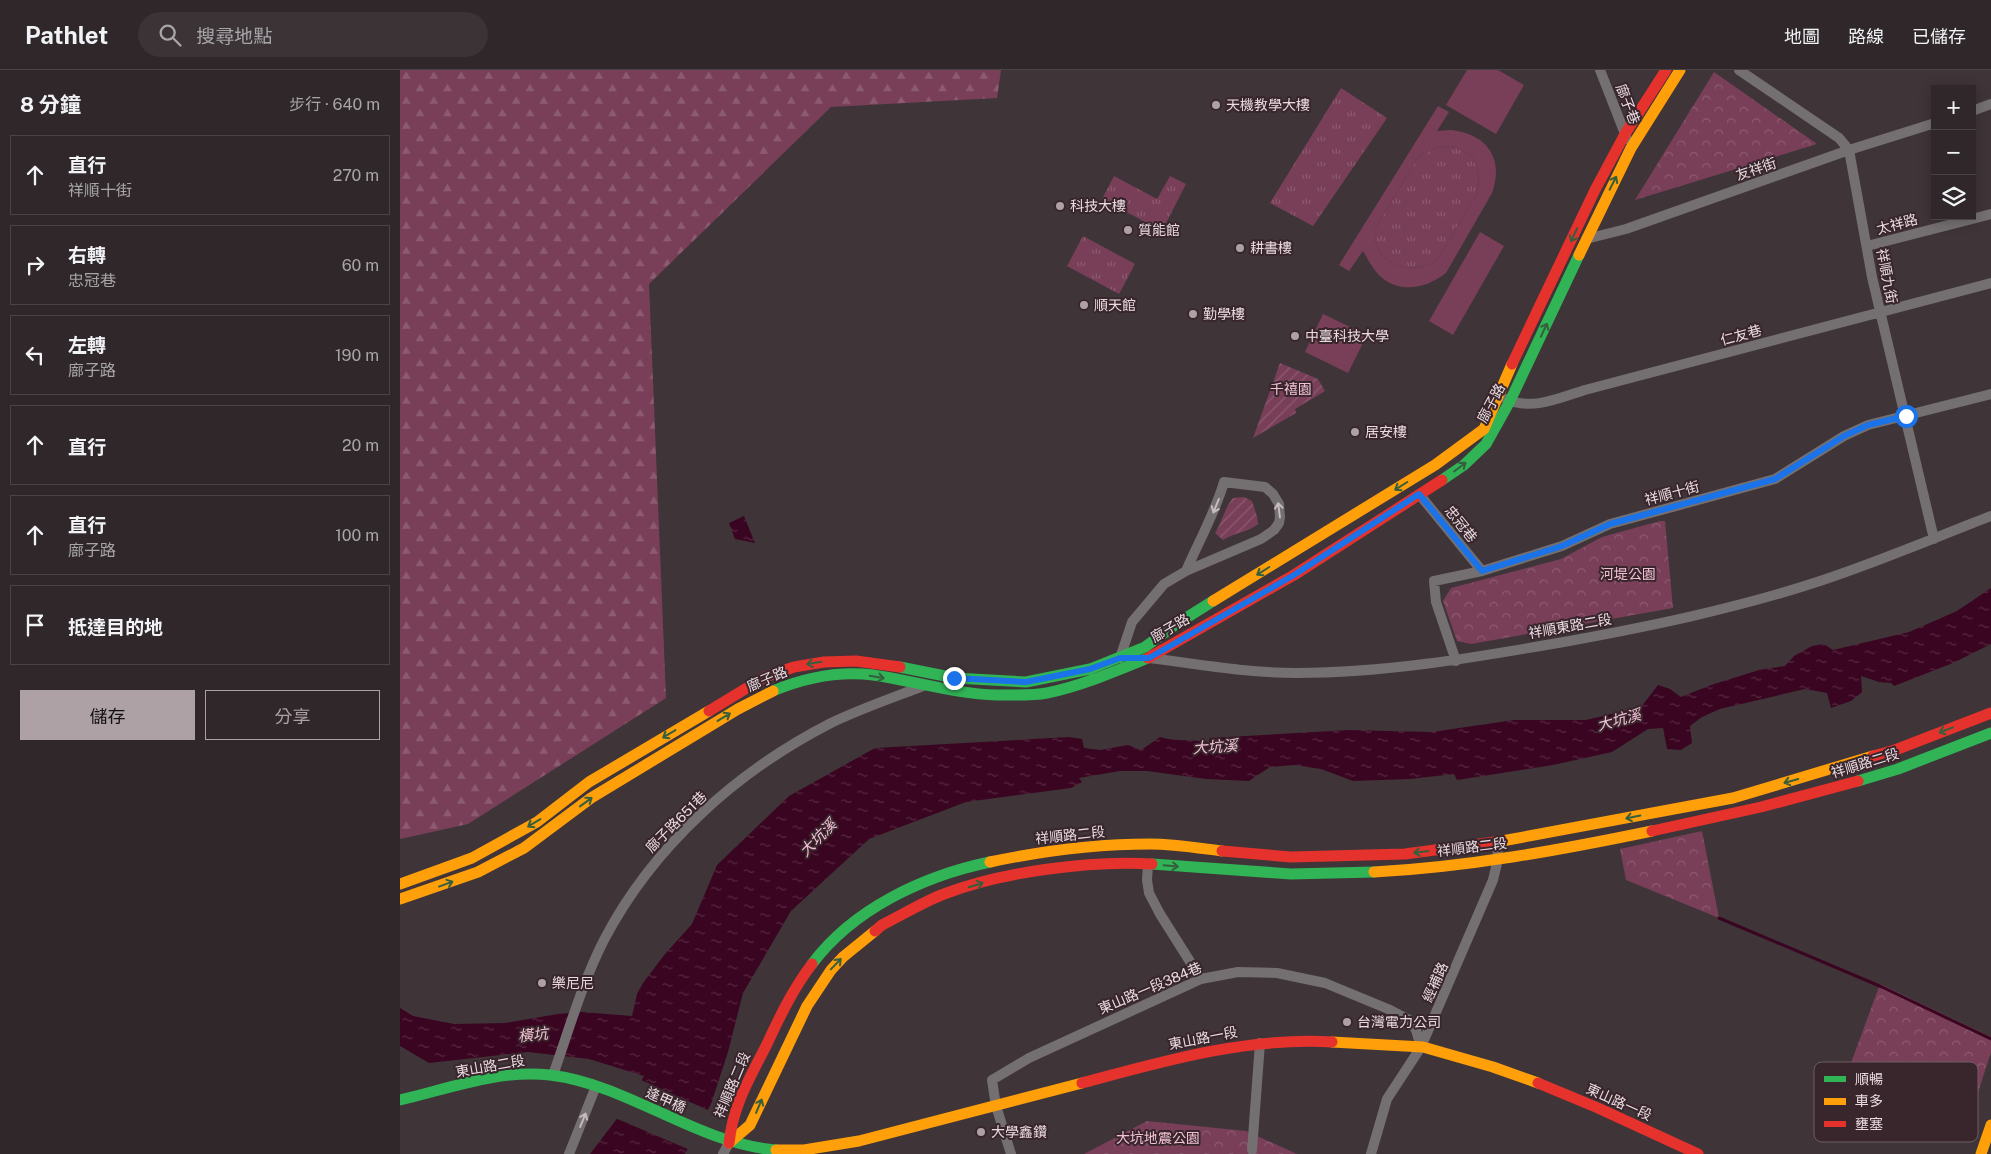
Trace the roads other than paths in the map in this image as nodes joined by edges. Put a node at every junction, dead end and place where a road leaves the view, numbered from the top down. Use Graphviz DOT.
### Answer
graph roads {
  1 [pos="1600,70"];
  2 [pos="1666,70"];
  3 [pos="1680,70"];
  4 [pos="1740,70"];
  5 [pos="1991,104"];
  6 [pos="1976,110"];
  7 [pos="1931,124"];
  8 [pos="1625,134"];
  9 [pos="1631,148"];
  10 [pos="1849,150"];
  11 [pos="1991,214"];
  12 [pos="1586,240"];
  13 [pos="1867,246"];
  14 [pos="1991,283"];
  15 [pos="1880,313"];
  16 [pos="1991,394"];
  17 [pos="1498,396"];
  18 [pos="1510,402"];
  19 [pos="1906,416"];
  20 [pos="1419,494"];
  21 [pos="1991,516"];
  22 [pos="1934,538"];
  23 [pos="1186,571"];
  24 [pos="1482,571"];
  25 [pos="1147,652"];
  26 [pos="1120,658"];
  27 [pos="1456,661"];
  28 [pos="1127,668"];
  29 [pos="922,686"];
  30 [pos="1991,713"];
  31 [pos="1991,733"];
  32 [pos="1497,842"];
  33 [pos="1498,859"];
  34 [pos="1148,864"];
  35 [pos="400,884"];
  36 [pos="400,899"];
  37 [pos="1201,979"];
  38 [pos="1260,1043"];
  39 [pos="1422,1047"];
  40 [pos="553,1075"];
  41 [pos="596,1086"];
  42 [pos="613,1093"];
  43 [pos="400,1100"];
  44 [pos="996,1106"];
  45 [pos="1991,1125"];
  46 [pos="707,1134"];
  47 [pos="729,1143"];
  48 [pos="1252,1150"];
  49 [pos="569,1154"];
  50 [pos="723,1154"];
  51 [pos="1011,1154"];
  52 [pos="1371,1154"];
  53 [pos="1698,1154"];
  54 [pos="1981,1154"];
  1 -- 8 [label="street, 廍子巷"];
  2 -- 8 [label="main road, 廍子路"];
  3 -- 9 [label="main road, 廍子路"];
  4 -- 10 [label="street"];
  5 -- 6 [label="street"];
  7 -- 10 [label="street, 友祥街"];
  8 -- 9 [label="street, 廍子巷"];
  8 -- 17 [label="main road, 廍子路, one-way"];
  12 -- 9 [label="main road, 廍子路, one-way"];
  10 -- 12 [label="street, 友祥街"];
  10 -- 13 [label="street, 祥順九街"];
  11 -- 13 [label="street, 太祥路"];
  18 -- 12 [label="main road, 廍子路, one-way"];
  13 -- 15 [label="street, 祥順九街"];
  14 -- 15 [label="street, 仁友巷"];
  15 -- 18 [label="street, 仁友巷"];
  15 -- 19 [label="street, 祥順九街"];
  16 -- 19 [label="street, 祥順十街"];
  17 -- 18 [label="street, 仁友巷"];
  17 -- 25 [label="main road, 廍子路, one-way"];
  20 -- 18 [label="main road, 廍子路, one-way"];
  19 -- 22 [label="street, 祥順九街"];
  19 -- 24 [label="street, 祥順十街"];
  20 -- 24 [label="street, 忠冠巷"];
  20 -- 25 [label="main road, 廍子路"];
  21 -- 22 [label="street, 祥順東路二段"];
  22 -- 27 [label="street, 祥順東路二段"];
  23 -- 23 [label="street, one-way"];
  23 -- 26 [label="street"];
  24 -- 27 [label="street, 祥順十街"];
  25 -- 26 [label="main road, 廍子路"];
  25 -- 27 [label="street, 祥順東路二段"];
  25 -- 28 [label="main road, 廍子路"];
  26 -- 28 [label="street"];
  26 -- 35 [label="main road, 廍子路, one-way"];
  28 -- 29 [label="main road, 廍子路"];
  36 -- 29 [label="main road, 廍子路, one-way"];
  29 -- 40 [label="street, 廍子路651巷"];
  30 -- 32 [label="main road, 祥順路二段, one-way"];
  31 -- 33 [label="main road, 祥順路二段"];
  32 -- 33 [label="street, 經補路"];
  32 -- 47 [label="main road, 祥順路二段, one-way"];
  34 -- 33 [label="main road, 祥順路二段, one-way"];
  33 -- 39 [label="street, 經補路"];
  34 -- 37 [label="street"];
  47 -- 34 [label="main road, 祥順路二段, one-way"];
  37 -- 39 [label="street, 東山路一段384巷"];
  37 -- 44 [label="street, 東山路一段384巷"];
  38 -- 39 [label="main road, 東山路一段"];
  38 -- 44 [label="main road, 東山路一段"];
  38 -- 48 [label="street"];
  39 -- 52 [label="street, 經補路"];
  39 -- 53 [label="main road, 東山路一段"];
  40 -- 41 [label="main road, 東山路二段"];
  40 -- 43 [label="main road, 東山路二段"];
  41 -- 42 [label="main road, 東山路二段"];
  49 -- 41 [label="street, one-way"];
  42 -- 46 [label="main road, 逢甲橋"];
  44 -- 47 [label="main road, 東山路一段"];
  44 -- 51 [label="street"];
  45 -- 54 [label="main road"];
  46 -- 47 [label="main road, 東山路一段"];
  47 -- 50 [label="street"];
}
